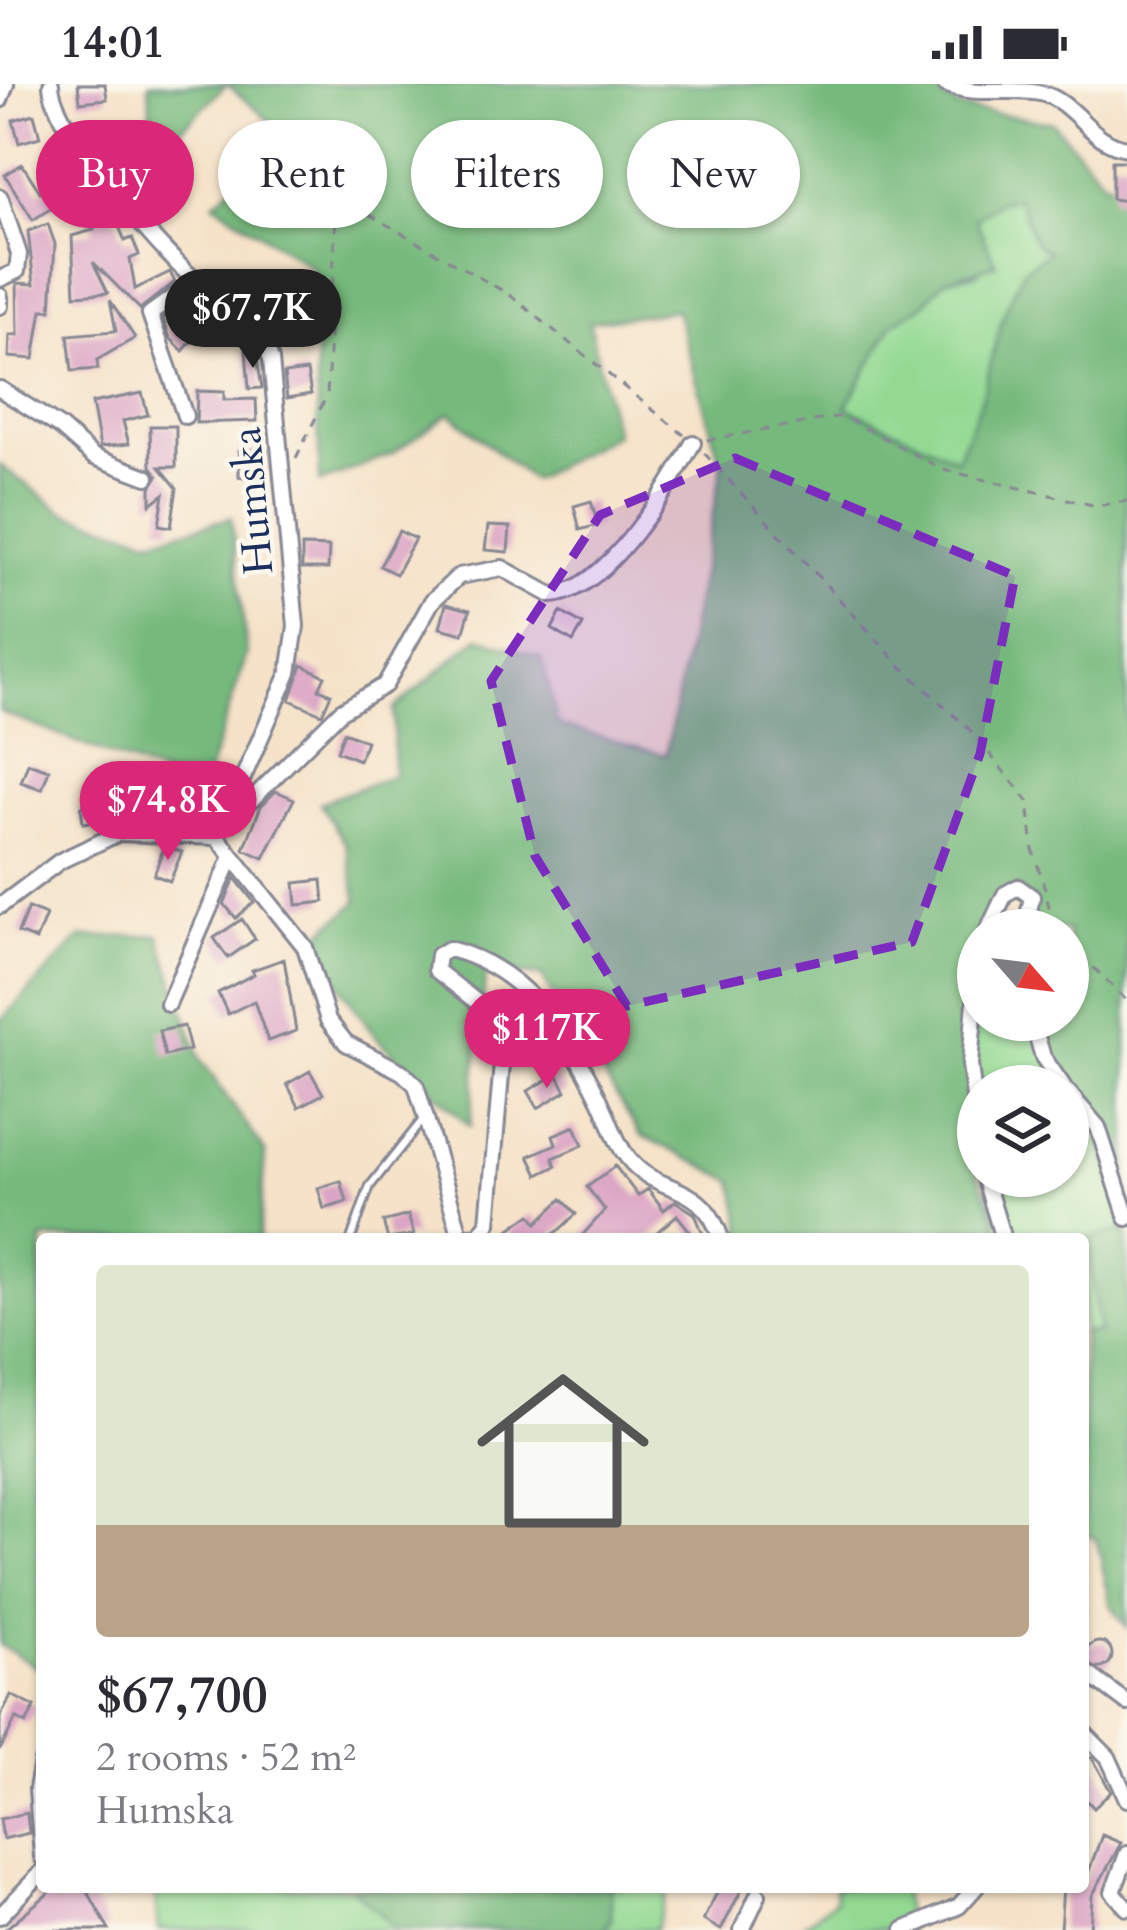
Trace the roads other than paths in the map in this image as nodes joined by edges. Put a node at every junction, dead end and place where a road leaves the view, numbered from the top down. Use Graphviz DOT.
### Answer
graph roads {
  1 [pos="6,84"];
  2 [pos="51,84"];
  3 [pos="945,84"];
  4 [pos="0,100"];
  5 [pos="1127,148"];
  6 [pos="0,197"];
  7 [pos="0,279"];
  8 [pos="196,281"];
  9 [pos="0,296"];
  10 [pos="0,306"];
  11 [pos="0,388"];
  12 [pos="185,416"];
  13 [pos="693,442"];
  14 [pos="146,477"];
  15 [pos="218,834"];
  16 [pos="231,859"];
  17 [pos="0,907"];
  18 [pos="1000,909"];
  19 [pos="1034,909"];
  20 [pos="168,1004"];
  21 [pos="428,1115"];
  22 [pos="1089,1117"];
  23 [pos="990,1197"];
  24 [pos="1127,1218"];
  25 [pos="353,1233"];
  26 [pos="465,1233"];
  27 [pos="483,1233"];
  28 [pos="718,1233"];
  29 [pos="1001,1233"];
  30 [pos="1089,1674"];
  31 [pos="1127,1702"];
  32 [pos="1089,1738"];
  33 [pos="1127,1799"];
  34 [pos="1127,1854"];
  35 [pos="36,1878"];
  36 [pos="971,1893"];
  37 [pos="758,1895"];
  38 [pos="1127,1908"];
  39 [pos="0,1916"];
  40 [pos="742,1930"];
  41 [pos="904,1930"];
  1 -- 4 [label="street"];
  2 -- 8 [label="street, Humska"];
  3 -- 5 [label="street"];
  6 -- 7 [label="street"];
  8 -- 12 [label="street"];
  8 -- 15 [label="street, Humska"];
  9 -- 10 [label="street"];
  11 -- 14 [label="street"];
  13 -- 15 [label="street"];
  15 -- 16 [label="street"];
  15 -- 17 [label="street"];
  16 -- 20 [label="street"];
  16 -- 21 [label="street"];
  18 -- 19 [label="street"];
  21 -- 25 [label="lane"];
  21 -- 26 [label="street"];
  22 -- 24 [label="street"];
  23 -- 29 [label="street"];
  27 -- 28 [label="street"];
  30 -- 31 [label="street"];
  32 -- 33 [label="street"];
  34 -- 38 [label="street"];
  35 -- 39 [label="street"];
  36 -- 41 [label="street"];
  37 -- 40 [label="street"];
}
